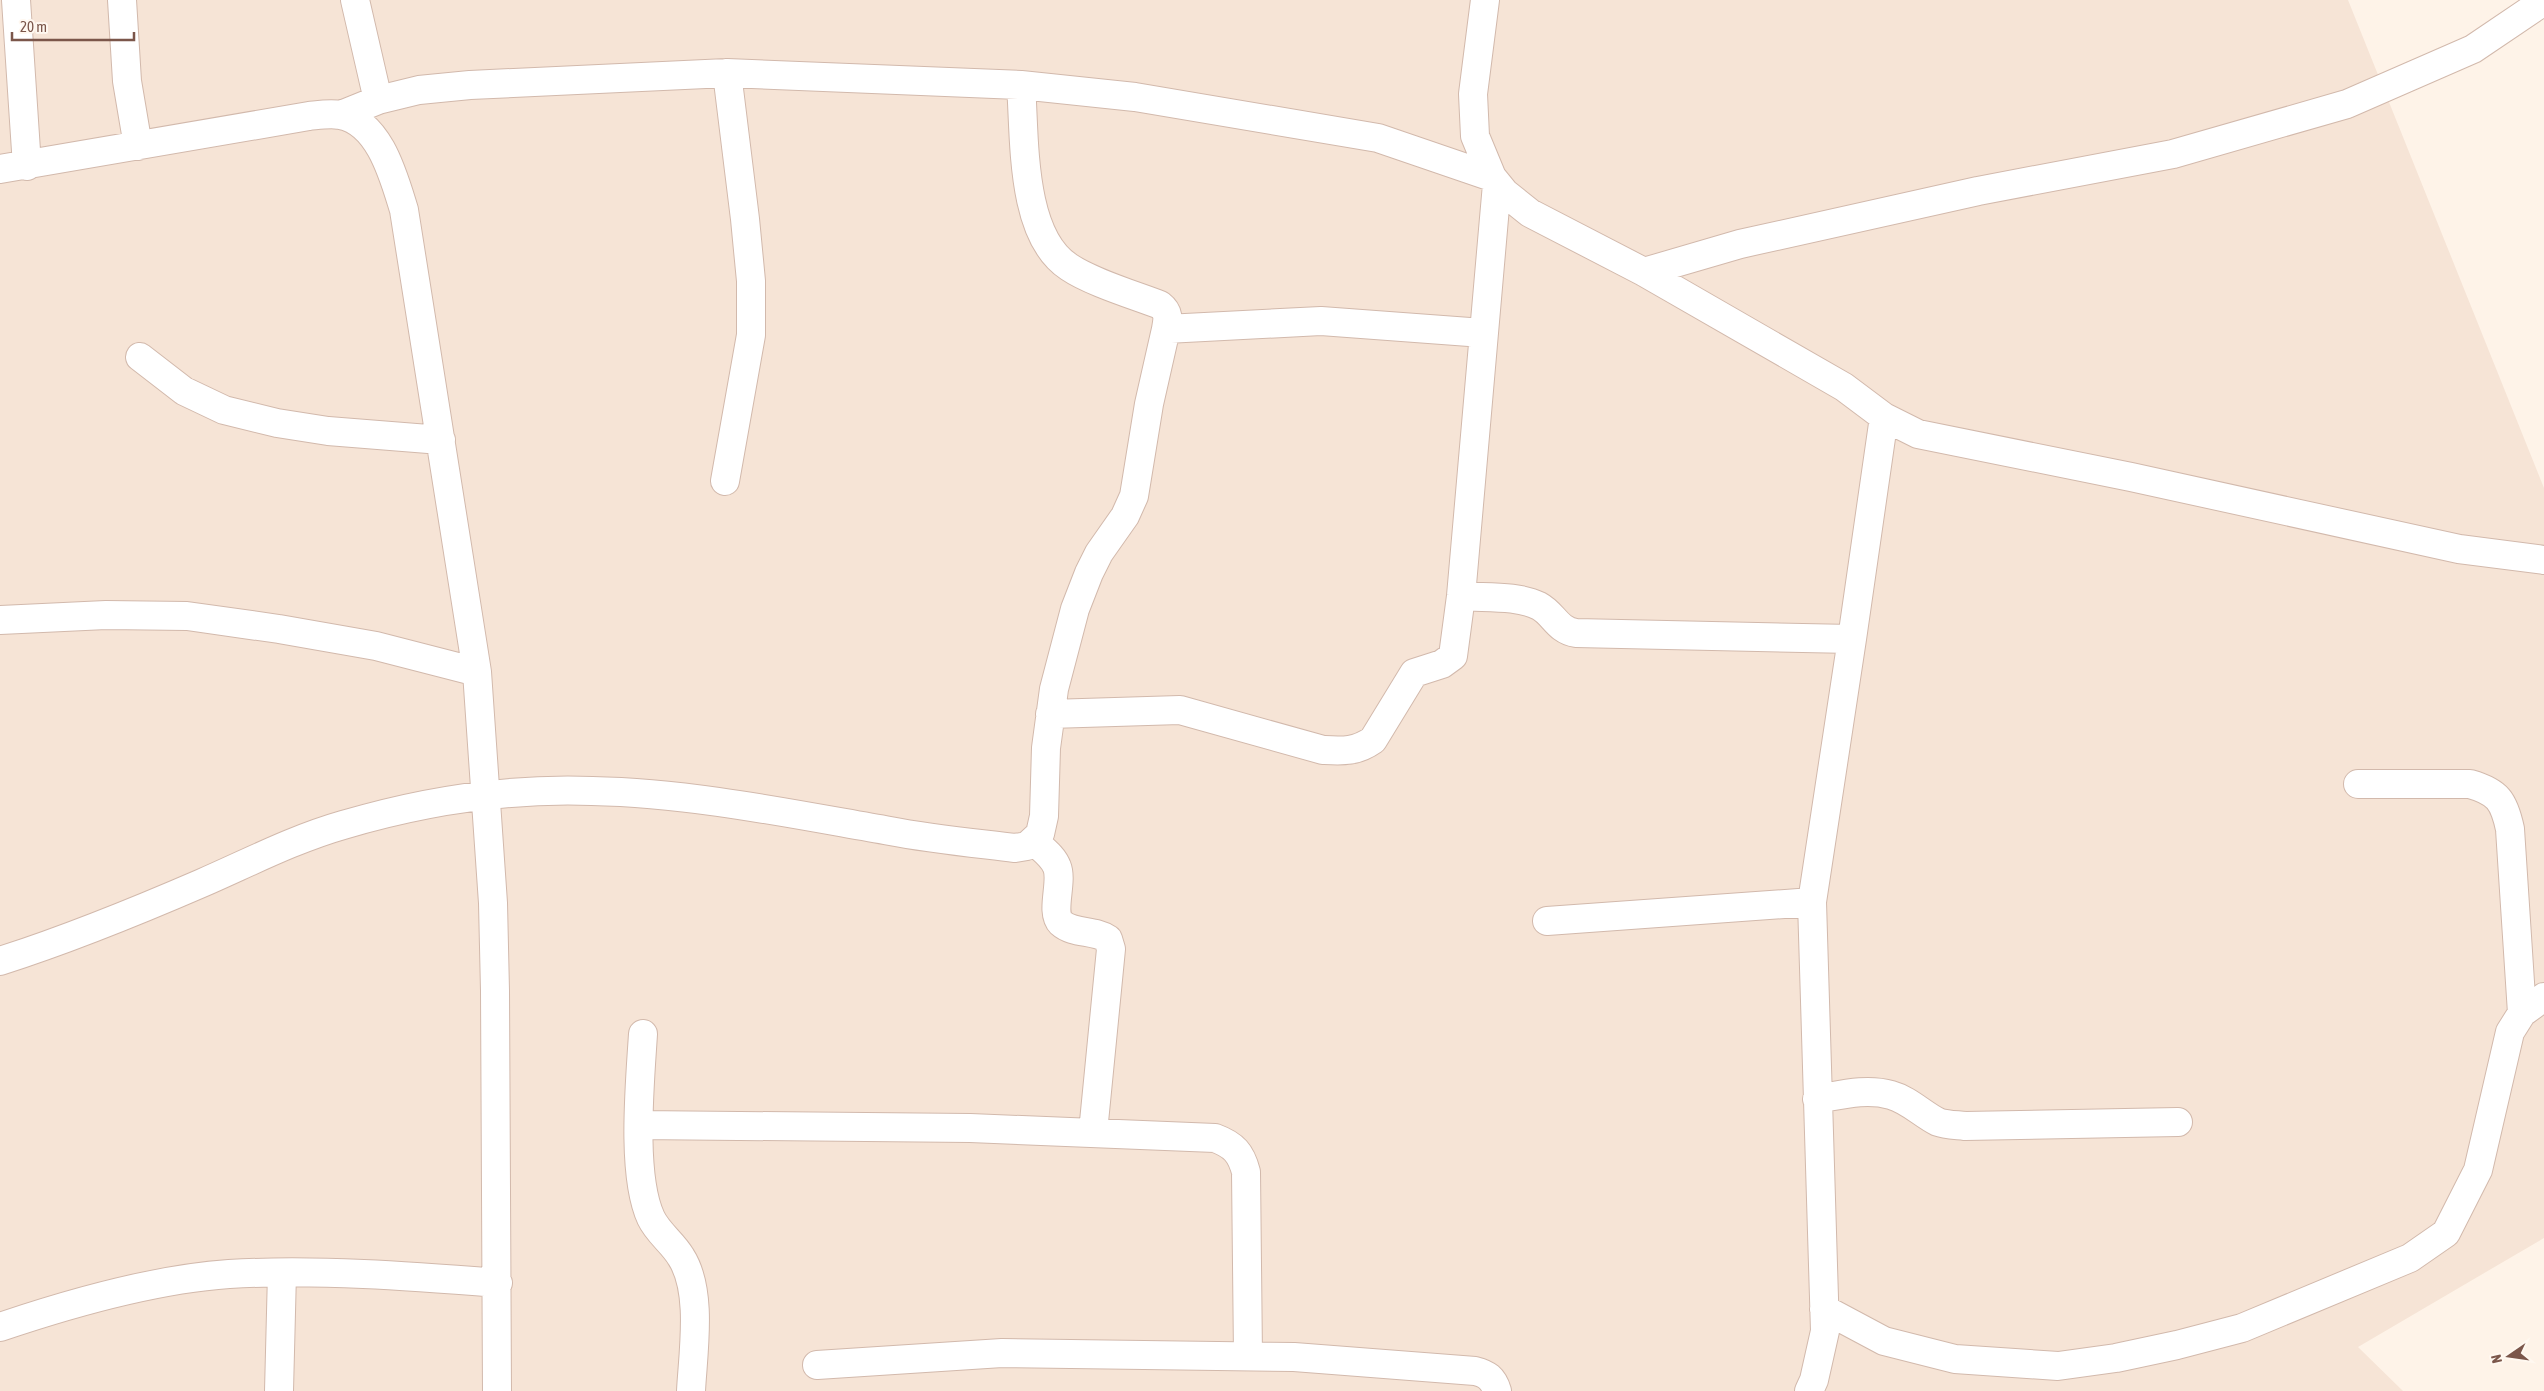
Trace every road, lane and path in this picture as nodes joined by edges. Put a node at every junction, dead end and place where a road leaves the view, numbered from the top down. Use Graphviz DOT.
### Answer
graph roads {
  1 [pos="16,0"];
  2 [pos="122,0"];
  3 [pos="355,0"];
  4 [pos="1485,0"];
  5 [pos="2544,1"];
  6 [pos="726,73"];
  7 [pos="1021,85"];
  8 [pos="378,100"];
  9 [pos="341,114"];
  10 [pos="138,146"];
  11 [pos="27,166"];
  12 [pos="0,170"];
  13 [pos="1495,180"];
  14 [pos="1644,272"];
  15 [pos="1166,329"];
  16 [pos="1483,333"];
  17 [pos="140,357"];
  18 [pos="1884,417"];
  19 [pos="441,440"];
  20 [pos="725,481"];
  21 [pos="2544,560"];
  22 [pos="1461,596"];
  23 [pos="0,620"];
  24 [pos="1852,640"];
  25 [pos="478,672"];
  26 [pos="1050,714"];
  27 [pos="2358,784"];
  28 [pos="484,795"];
  29 [pos="1034,841"];
  30 [pos="1812,902"];
  31 [pos="1547,921"];
  32 [pos="0,961"];
  33 [pos="2544,997"];
  34 [pos="2522,1014"];
  35 [pos="643,1034"];
  36 [pos="1817,1099"];
  37 [pos="2178,1122"];
  38 [pos="639,1125"];
  39 [pos="1093,1132"];
  40 [pos="282,1273"];
  41 [pos="498,1283"];
  42 [pos="1824,1309"];
  43 [pos="0,1327"];
  44 [pos="1248,1356"];
  45 [pos="817,1364"];
  46 [pos="279,1391"];
  47 [pos="497,1391"];
  48 [pos="691,1391"];
  49 [pos="1497,1391"];
  50 [pos="1809,1391"];
  1 -- 11 [label="street"];
  2 -- 10 [label="street"];
  3 -- 8 [label="street"];
  4 -- 13 [label="street"];
  5 -- 14 [label="street"];
  6 -- 7 [label="street"];
  6 -- 8 [label="street"];
  6 -- 20 [label="street"];
  7 -- 13 [label="street"];
  7 -- 15 [label="street"];
  8 -- 9 [label="street"];
  9 -- 10 [label="street"];
  9 -- 19 [label="street"];
  10 -- 11 [label="street"];
  11 -- 12 [label="street"];
  13 -- 14 [label="street"];
  13 -- 16 [label="street"];
  14 -- 18 [label="street"];
  15 -- 16 [label="street"];
  15 -- 26 [label="street"];
  16 -- 22 [label="street"];
  17 -- 19 [label="street"];
  18 -- 21 [label="street"];
  18 -- 24 [label="street"];
  19 -- 25 [label="street"];
  22 -- 24 [label="street"];
  22 -- 26 [label="street"];
  23 -- 25 [label="street"];
  24 -- 30 [label="street"];
  25 -- 28 [label="street"];
  26 -- 29 [label="street"];
  27 -- 34 [label="street"];
  28 -- 29 [label="street"];
  28 -- 32 [label="street"];
  28 -- 41 [label="street"];
  29 -- 39 [label="street"];
  30 -- 31 [label="street"];
  30 -- 36 [label="street"];
  33 -- 34 [label="street"];
  34 -- 42 [label="street"];
  35 -- 38 [label="street"];
  36 -- 37 [label="street"];
  36 -- 42 [label="street"];
  38 -- 39 [label="street"];
  38 -- 48 [label="street"];
  39 -- 44 [label="street"];
  40 -- 41 [label="street"];
  40 -- 43 [label="street"];
  40 -- 46 [label="street"];
  41 -- 47 [label="street"];
  42 -- 50 [label="street"];
  44 -- 45 [label="street"];
  44 -- 49 [label="street"];
}
